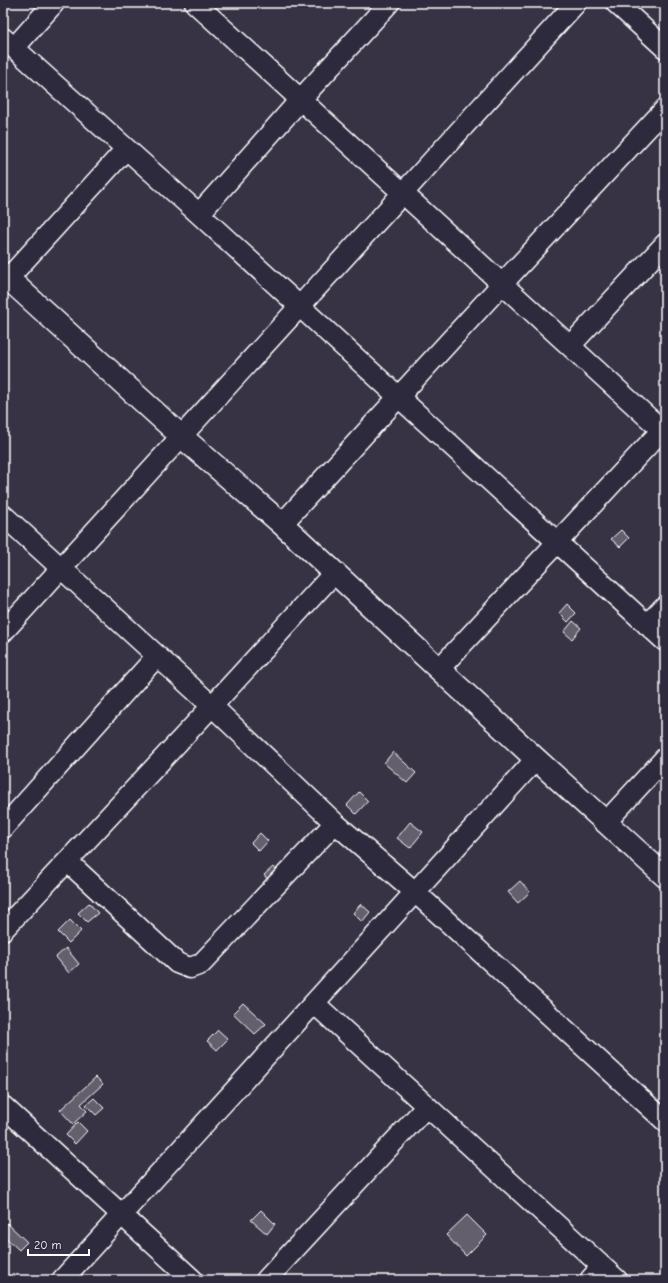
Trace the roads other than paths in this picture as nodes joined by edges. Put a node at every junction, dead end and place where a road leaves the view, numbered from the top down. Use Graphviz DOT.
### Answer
graph roads {
  1 [pos="54,3"];
  2 [pos="195,3"];
  3 [pos="389,3"];
  4 [pos="576,3"];
  5 [pos="616,3"];
  6 [pos="8,43"];
  7 [pos="665,48"];
  8 [pos="300,100"];
  9 [pos="665,109"];
  10 [pos="126,149"];
  11 [pos="402,193"];
  12 [pos="199,214"];
  13 [pos="665,244"];
  14 [pos="5,279"];
  15 [pos="502,284"];
  16 [pos="299,306"];
  17 [pos="570,346"];
  18 [pos="397,397"];
  19 [pos="663,431"];
  20 [pos="181,436"];
  21 [pos="3,515"];
  22 [pos="282,524"];
  23 [pos="558,543"];
  24 [pos="60,568"];
  25 [pos="334,573"];
  26 [pos="665,606"];
  27 [pos="647,625"];
  28 [pos="3,632"];
  29 [pos="665,641"];
  30 [pos="157,656"];
  31 [pos="439,669"];
  32 [pos="212,706"];
  33 [pos="665,758"];
  34 [pos="536,759"];
  35 [pos="606,822"];
  36 [pos="335,823"];
  37 [pos="3,828"];
  38 [pos="68,862"];
  39 [pos="665,876"];
  40 [pos="415,892"];
  41 [pos="3,930"];
  42 [pos="314,1003"];
  43 [pos="3,1106"];
  44 [pos="427,1106"];
  45 [pos="665,1121"];
  46 [pos="122,1215"];
  47 [pos="596,1273"];
  48 [pos="62,1280"];
  49 [pos="193,1280"];
  50 [pos="266,1280"];
  51 [pos="617,1280"];
  1 -- 6 [label="street"];
  2 -- 8 [label="street"];
  3 -- 8 [label="street"];
  4 -- 11 [label="street"];
  5 -- 7 [label="street"];
  6 -- 10 [label="street"];
  8 -- 11 [label="street"];
  8 -- 12 [label="street"];
  9 -- 15 [label="street"];
  10 -- 12 [label="street"];
  10 -- 14 [label="street"];
  11 -- 15 [label="street"];
  11 -- 16 [label="street"];
  12 -- 16 [label="street"];
  13 -- 17 [label="street"];
  14 -- 20 [label="street"];
  15 -- 17 [label="street"];
  15 -- 18 [label="street"];
  16 -- 18 [label="street"];
  16 -- 20 [label="street"];
  17 -- 19 [label="street"];
  18 -- 22 [label="street"];
  18 -- 23 [label="street"];
  19 -- 23 [label="street"];
  20 -- 22 [label="street"];
  20 -- 24 [label="street"];
  21 -- 24 [label="street"];
  22 -- 25 [label="street"];
  23 -- 27 [label="street"];
  23 -- 31 [label="street"];
  24 -- 28 [label="street"];
  24 -- 30 [label="street"];
  25 -- 31 [label="street"];
  25 -- 32 [label="street"];
  26 -- 27 [label="street"];
  27 -- 29 [label="street"];
  30 -- 32 [label="street"];
  30 -- 37 [label="street"];
  31 -- 34 [label="street"];
  32 -- 36 [label="street"];
  32 -- 38 [label="street"];
  33 -- 35 [label="street"];
  34 -- 35 [label="street"];
  34 -- 40 [label="street"];
  35 -- 39 [label="street"];
  36 -- 38 [label="street"];
  36 -- 40 [label="street"];
  38 -- 41 [label="street"];
  40 -- 42 [label="street"];
  40 -- 45 [label="street"];
  42 -- 44 [label="street"];
  42 -- 46 [label="street"];
  43 -- 46 [label="street"];
  44 -- 47 [label="street"];
  44 -- 50 [label="street"];
  46 -- 48 [label="street"];
  46 -- 49 [label="street"];
  47 -- 51 [label="street"];
}
